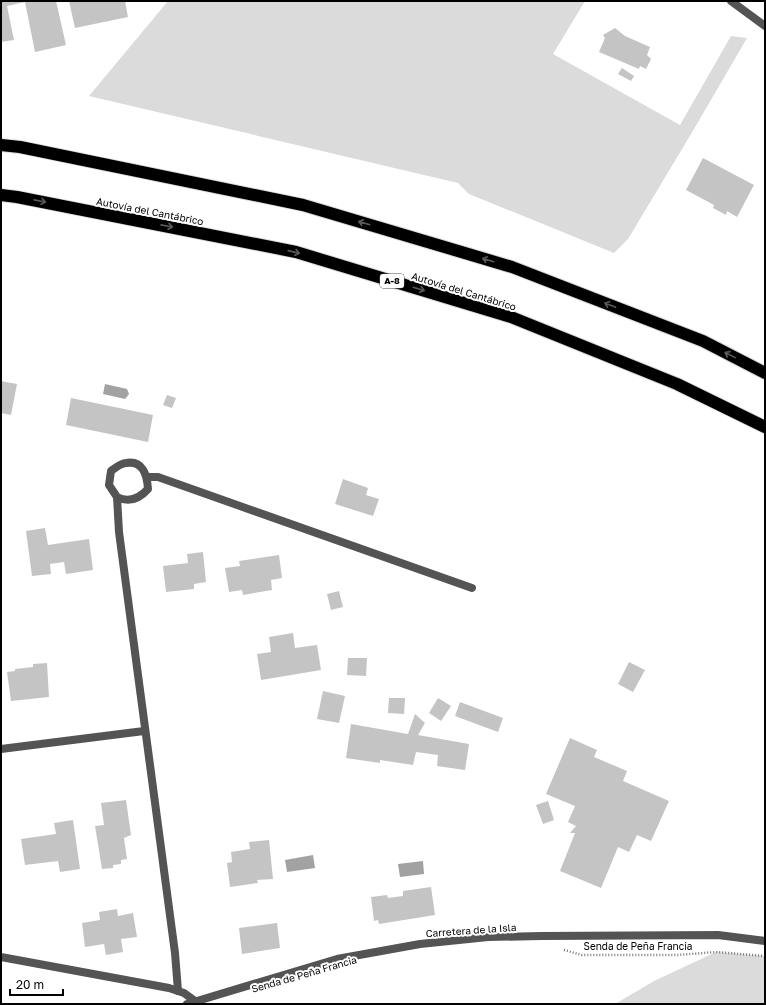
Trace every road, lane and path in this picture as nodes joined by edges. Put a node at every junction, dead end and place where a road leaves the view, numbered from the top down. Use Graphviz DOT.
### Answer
graph roads {
  1 [pos="731,1"];
  2 [pos="765,26"];
  3 [pos="1,145"];
  4 [pos="1,195"];
  5 [pos="765,372"];
  6 [pos="765,427"];
  7 [pos="147,477"];
  8 [pos="117,497"];
  9 [pos="472,588"];
  10 [pos="144,731"];
  11 [pos="1,749"];
  12 [pos="765,941"];
  13 [pos="560,948"];
  14 [pos="765,956"];
  15 [pos="1,957"];
  16 [pos="178,991"];
  17 [pos="195,1001"];
  18 [pos="187,1004"];
  1 -- 2 [label="street"];
  5 -- 3 [label="highway, one-way"];
  4 -- 6 [label="highway, Autovía del Cantábrico / A-8, one-way"];
  7 -- 8 [label="street"];
  7 -- 8 [label="street"];
  7 -- 9 [label="street"];
  8 -- 10 [label="street"];
  10 -- 11 [label="street"];
  10 -- 16 [label="street"];
  12 -- 17 [label="street, Carretera de la Isla"];
  13 -- 14 [label="path, Senda de Peña Francia"];
  15 -- 16 [label="street"];
  16 -- 17 [label="street"];
  17 -- 18 [label="street, Carretera de la Isla"];
}
